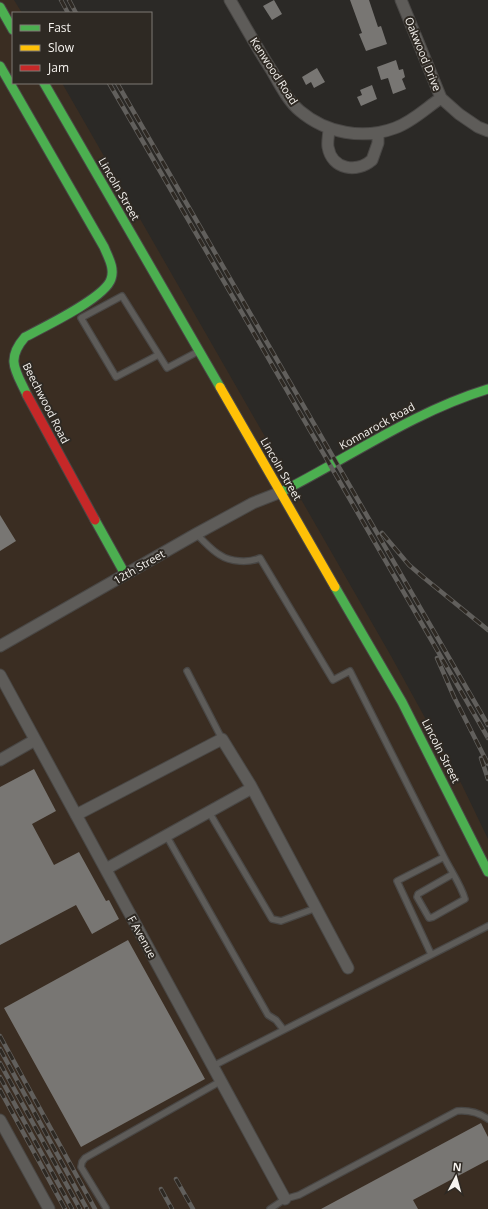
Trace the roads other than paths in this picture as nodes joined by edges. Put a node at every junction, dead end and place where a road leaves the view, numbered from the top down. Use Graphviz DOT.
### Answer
graph roads {
  1 [pos="230,0"];
  2 [pos="401,0"];
  3 [pos="0,8"];
  4 [pos="12,28"];
  5 [pos="0,66"];
  6 [pos="45,84"];
  7 [pos="441,98"];
  8 [pos="330,128"];
  9 [pos="488,131"];
  10 [pos="378,133"];
  11 [pos="199,351"];
  12 [pos="158,355"];
  13 [pos="488,389"];
  14 [pos="281,492"];
  15 [pos="196,534"];
  16 [pos="125,574"];
  17 [pos="0,646"];
  18 [pos="187,672"];
  19 [pos="0,675"];
  20 [pos="222,739"];
  21 [pos="35,740"];
  22 [pos="0,760"];
  23 [pos="252,788"];
  24 [pos="210,812"];
  25 [pos="76,815"];
  26 [pos="166,835"];
  27 [pos="444,857"];
  28 [pos="106,869"];
  29 [pos="488,872"];
  30 [pos="453,874"];
  31 [pos="316,908"];
  32 [pos="488,926"];
  33 [pos="431,954"];
  34 [pos="348,968"];
  35 [pos="283,1029"];
  36 [pos="213,1066"];
  37 [pos="221,1081"];
  38 [pos="488,1119"];
  39 [pos="0,1120"];
  40 [pos="285,1199"];
  41 [pos="106,1208"];
  42 [pos="49,1209"];
  43 [pos="270,1209"];
  1 -- 8 [label="street, Kenwood Road"];
  2 -- 7 [label="street, Oakwood Drive"];
  3 -- 4 [label="main road"];
  5 -- 16 [label="main road, Beechwood Road"];
  6 -- 11 [label="main road, Lincoln Street"];
  7 -- 9 [label="street, Oakwood Drive"];
  7 -- 10 [label="street, Kenwood Road"];
  8 -- 10 [label="street, Kenwood Road"];
  8 -- 10 [label="street"];
  11 -- 12 [label="lane"];
  11 -- 14 [label="main road, Lincoln Street"];
  12 -- 12 [label="lane"];
  13 -- 14 [label="main road, Konnarock Road"];
  14 -- 15 [label="street, 12th Street"];
  14 -- 29 [label="main road, Lincoln Street"];
  15 -- 16 [label="street, 12th Street"];
  15 -- 27 [label="lane"];
  16 -- 17 [label="street, 12th Street"];
  18 -- 20 [label="lane"];
  19 -- 21 [label="street, F Avenue"];
  20 -- 23 [label="street"];
  20 -- 25 [label="street"];
  21 -- 22 [label="street"];
  21 -- 25 [label="street, F Avenue"];
  23 -- 24 [label="street"];
  23 -- 31 [label="street"];
  24 -- 26 [label="street"];
  24 -- 31 [label="lane"];
  25 -- 28 [label="street, F Avenue"];
  26 -- 28 [label="street"];
  26 -- 35 [label="lane"];
  27 -- 30 [label="lane"];
  27 -- 33 [label="lane"];
  28 -- 36 [label="street, F Avenue"];
  30 -- 30 [label="lane"];
  31 -- 34 [label="street"];
  32 -- 33 [label="lane"];
  33 -- 35 [label="lane"];
  35 -- 36 [label="lane"];
  36 -- 37 [label="street, F Avenue"];
  37 -- 40 [label="street, F Avenue"];
  37 -- 41 [label="lane"];
  38 -- 40 [label="lane"];
  39 -- 42 [label="street"];
  40 -- 43 [label="lane"];
}
